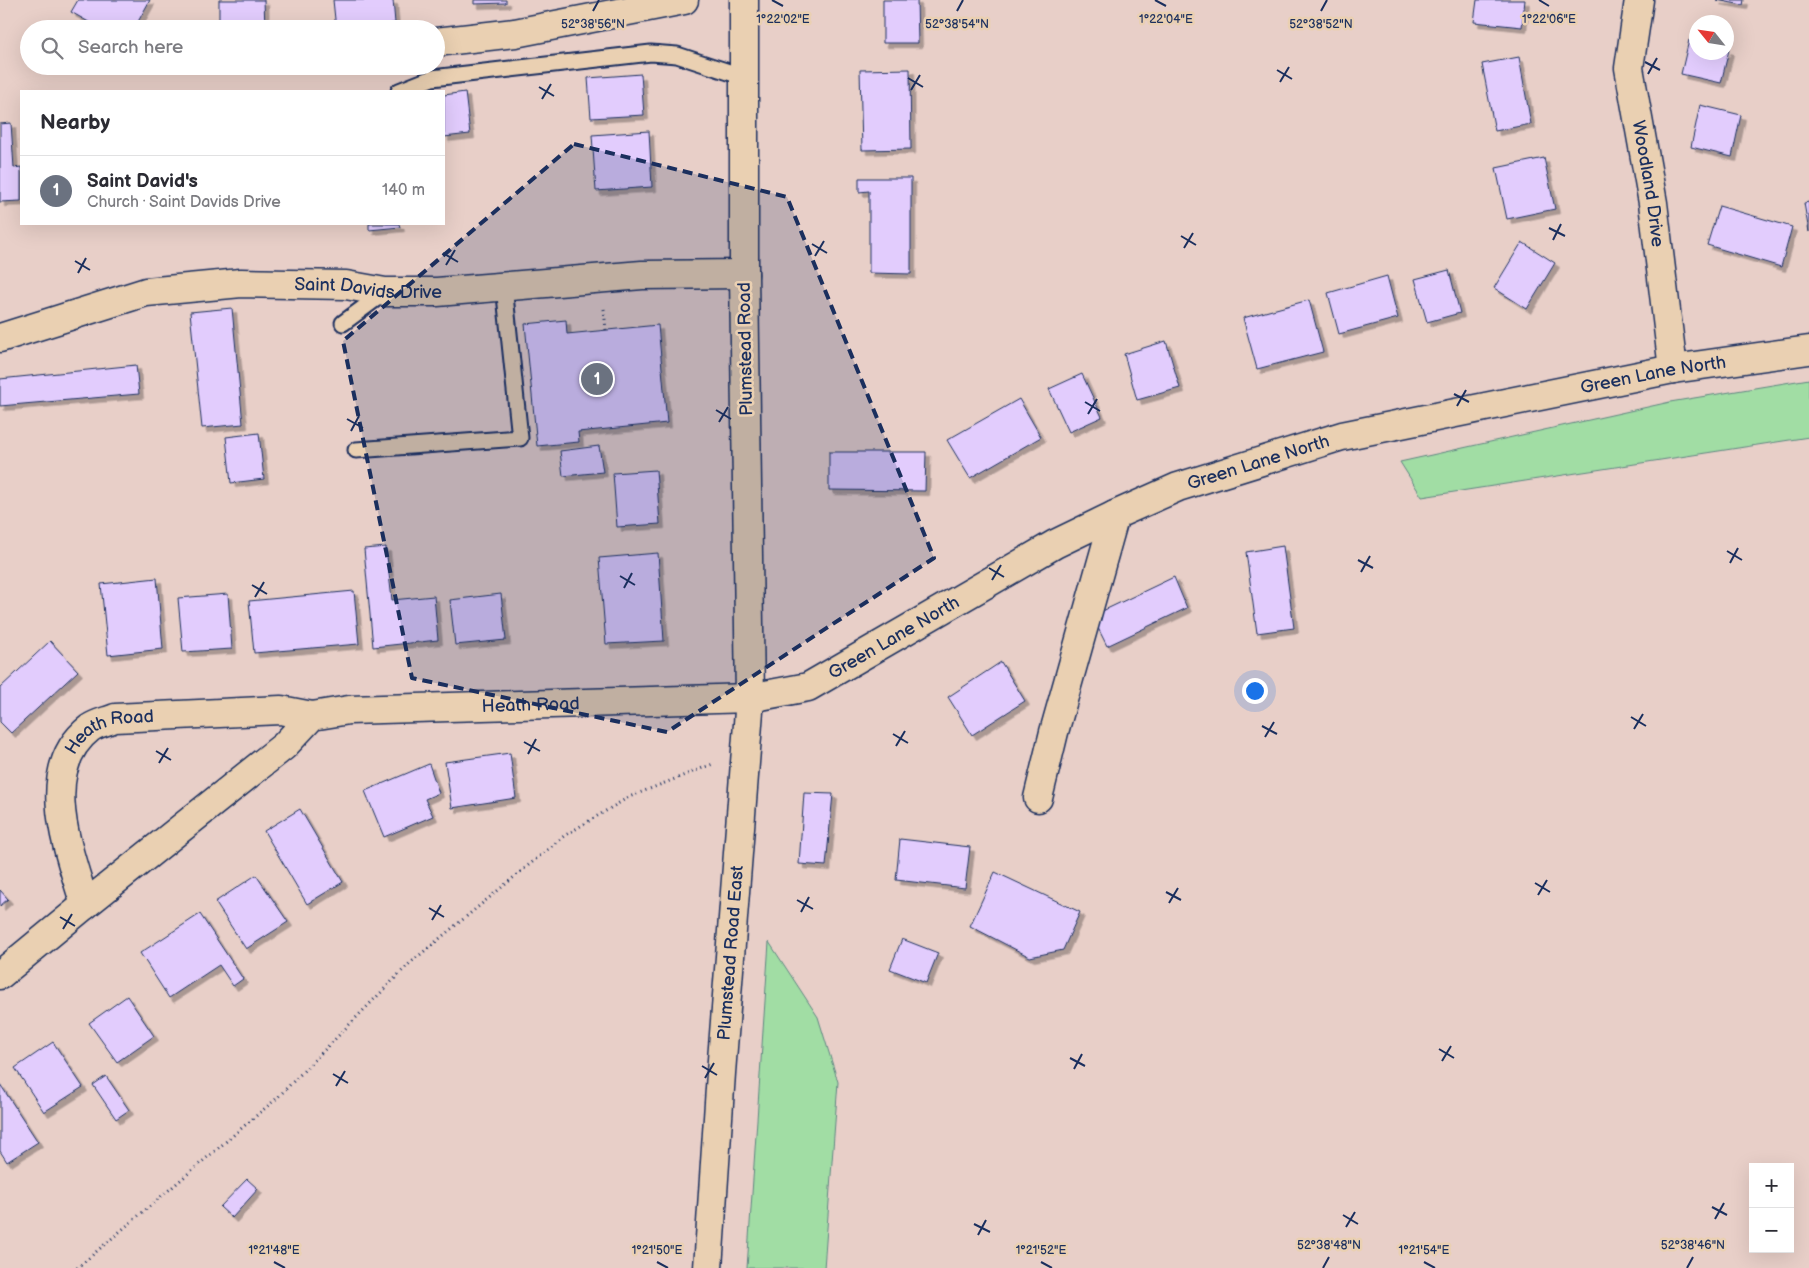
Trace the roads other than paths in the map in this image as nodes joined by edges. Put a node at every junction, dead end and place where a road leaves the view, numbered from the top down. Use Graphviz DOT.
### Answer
graph roads {
  1 [pos="684,0"];
  2 [pos="744,0"];
  3 [pos="1639,0"];
  4 [pos="569,11"];
  5 [pos="445,41"];
  6 [pos="744,77"];
  7 [pos="402,90"];
  8 [pos="744,274"];
  9 [pos="504,286"];
  10 [pos="385,292"];
  11 [pos="344,323"];
  12 [pos="0,338"];
  13 [pos="1809,350"];
  14 [pos="1673,369"];
  15 [pos="356,450"];
  16 [pos="1115,515"];
  17 [pos="750,698"];
  18 [pos="312,716"];
  19 [pos="1038,798"];
  20 [pos="85,905"];
  21 [pos="0,975"];
  22 [pos="708,1268"];
  1 -- 4 [label="street"];
  2 -- 6 [label="street, Plumstead Road"];
  3 -- 14 [label="street, Woodland Drive"];
  4 -- 5 [label="street"];
  6 -- 7 [label="lane"];
  6 -- 8 [label="street, Plumstead Road"];
  8 -- 9 [label="street, Saint Davids Drive"];
  8 -- 17 [label="street, Plumstead Road"];
  9 -- 10 [label="street, Saint Davids Drive"];
  9 -- 15 [label="lane"];
  10 -- 11 [label="lane"];
  10 -- 12 [label="street, Saint Davids Drive"];
  13 -- 14 [label="street, Green Lane North"];
  14 -- 16 [label="street, Green Lane North"];
  16 -- 17 [label="street, Green Lane North"];
  16 -- 19 [label="street"];
  17 -- 18 [label="street, Heath Road"];
  17 -- 22 [label="street, Plumstead Road East"];
  18 -- 20 [label="street"];
  18 -- 20 [label="street, Heath Road"];
  20 -- 21 [label="street"];
}
